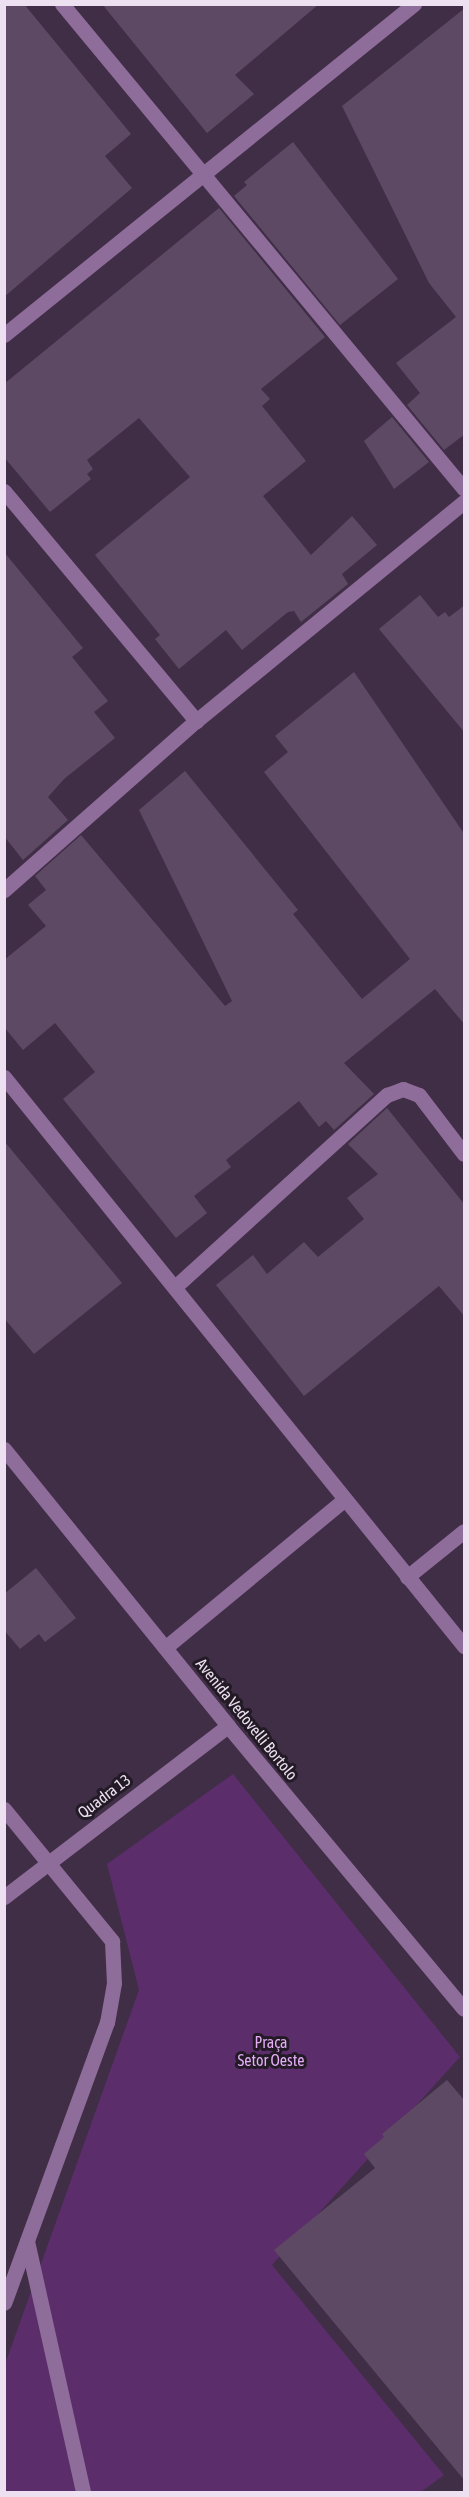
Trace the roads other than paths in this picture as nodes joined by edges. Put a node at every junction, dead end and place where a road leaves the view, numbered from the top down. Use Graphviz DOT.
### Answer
graph roads {
  1 [pos="62,4"];
  2 [pos="414,4"];
  3 [pos="202,176"];
  4 [pos="4,335"];
  5 [pos="465,489"];
  6 [pos="4,491"];
  7 [pos="465,502"];
  8 [pos="195,721"];
  9 [pos="4,890"];
  10 [pos="4,1077"];
  11 [pos="465,1154"];
  12 [pos="176,1286"];
  13 [pos="4,1449"];
  14 [pos="344,1500"];
  15 [pos="465,1531"];
  16 [pos="408,1577"];
  17 [pos="465,1646"];
  18 [pos="166,1647"];
  19 [pos="228,1726"];
  20 [pos="4,1809"];
  21 [pos="48,1861"];
  22 [pos="4,1897"];
  23 [pos="465,2009"];
  24 [pos="27,2241"];
  25 [pos="4,2303"];
  26 [pos="83,2493"];
  1 -- 3 [label="street"];
  2 -- 3 [label="street"];
  3 -- 4 [label="street"];
  3 -- 5 [label="street"];
  6 -- 8 [label="street"];
  7 -- 8 [label="street"];
  8 -- 9 [label="street"];
  10 -- 12 [label="street"];
  11 -- 12 [label="street"];
  12 -- 14 [label="street"];
  13 -- 18 [label="street, Avenida Vedovelli Bortolo"];
  14 -- 16 [label="street"];
  14 -- 18 [label="street"];
  15 -- 16 [label="street"];
  16 -- 17 [label="street"];
  18 -- 19 [label="street, Avenida Vedovelli Bortolo"];
  19 -- 21 [label="street, Quadra 13"];
  19 -- 23 [label="street, Avenida Vedovelli Bortolo"];
  20 -- 21 [label="street"];
  21 -- 22 [label="street, Quadra 13"];
  21 -- 24 [label="street"];
  24 -- 25 [label="street"];
  24 -- 26 [label="street"];
}
